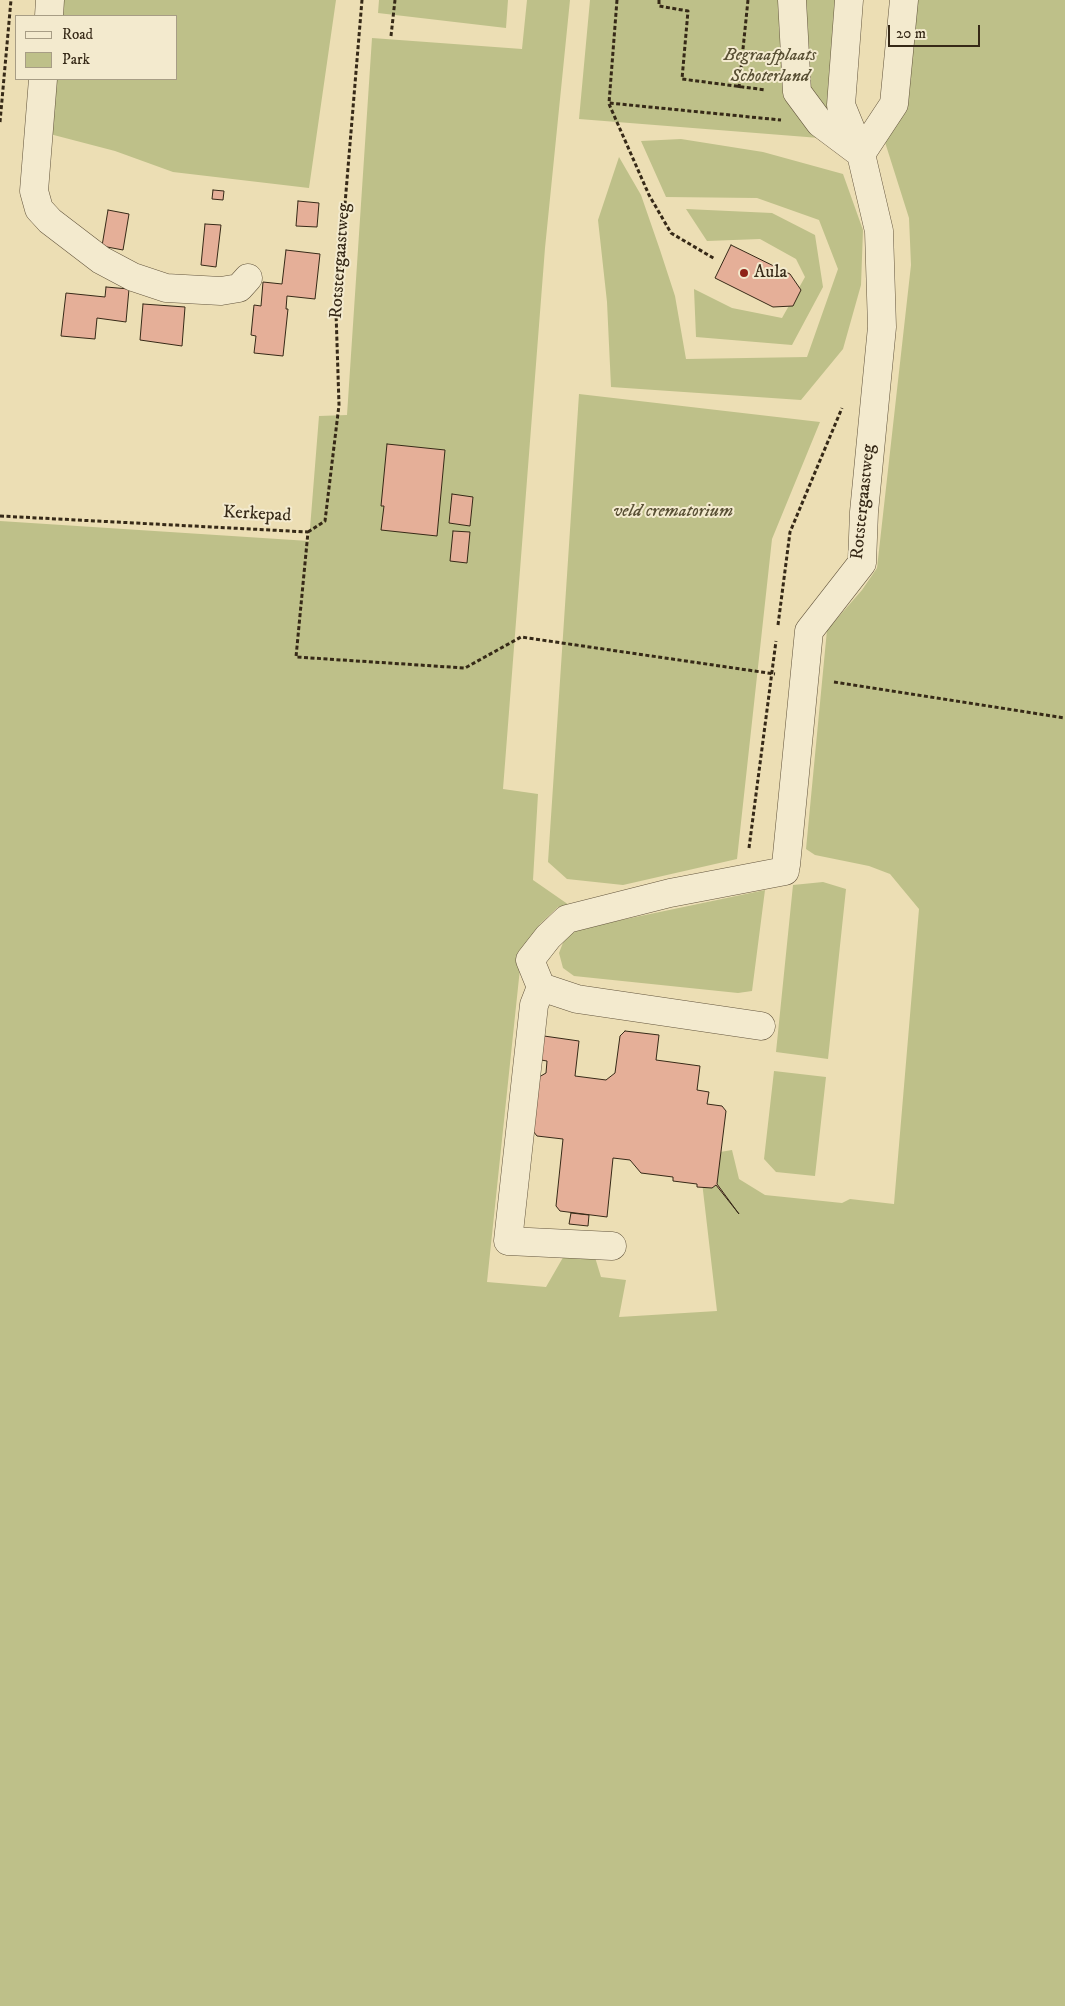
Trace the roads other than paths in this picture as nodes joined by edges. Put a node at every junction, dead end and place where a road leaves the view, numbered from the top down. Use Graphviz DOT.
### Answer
graph roads {
  1 [pos="50,0"];
  2 [pos="792,0"];
  3 [pos="849,0"];
  4 [pos="904,0"];
  5 [pos="48,15"];
  6 [pos="44,80"];
  7 [pos="862,154"];
  8 [pos="248,278"];
  9 [pos="541,987"];
  10 [pos="761,1026"];
  11 [pos="612,1246"];
  1 -- 5 [label="lane"];
  2 -- 7 [label="lane"];
  3 -- 7 [label="lane, Rotstergaastweg"];
  4 -- 7 [label="lane"];
  6 -- 8 [label="lane"];
  7 -- 9 [label="lane, Rotstergaastweg"];
  9 -- 10 [label="lane"];
  9 -- 11 [label="lane"];
}
